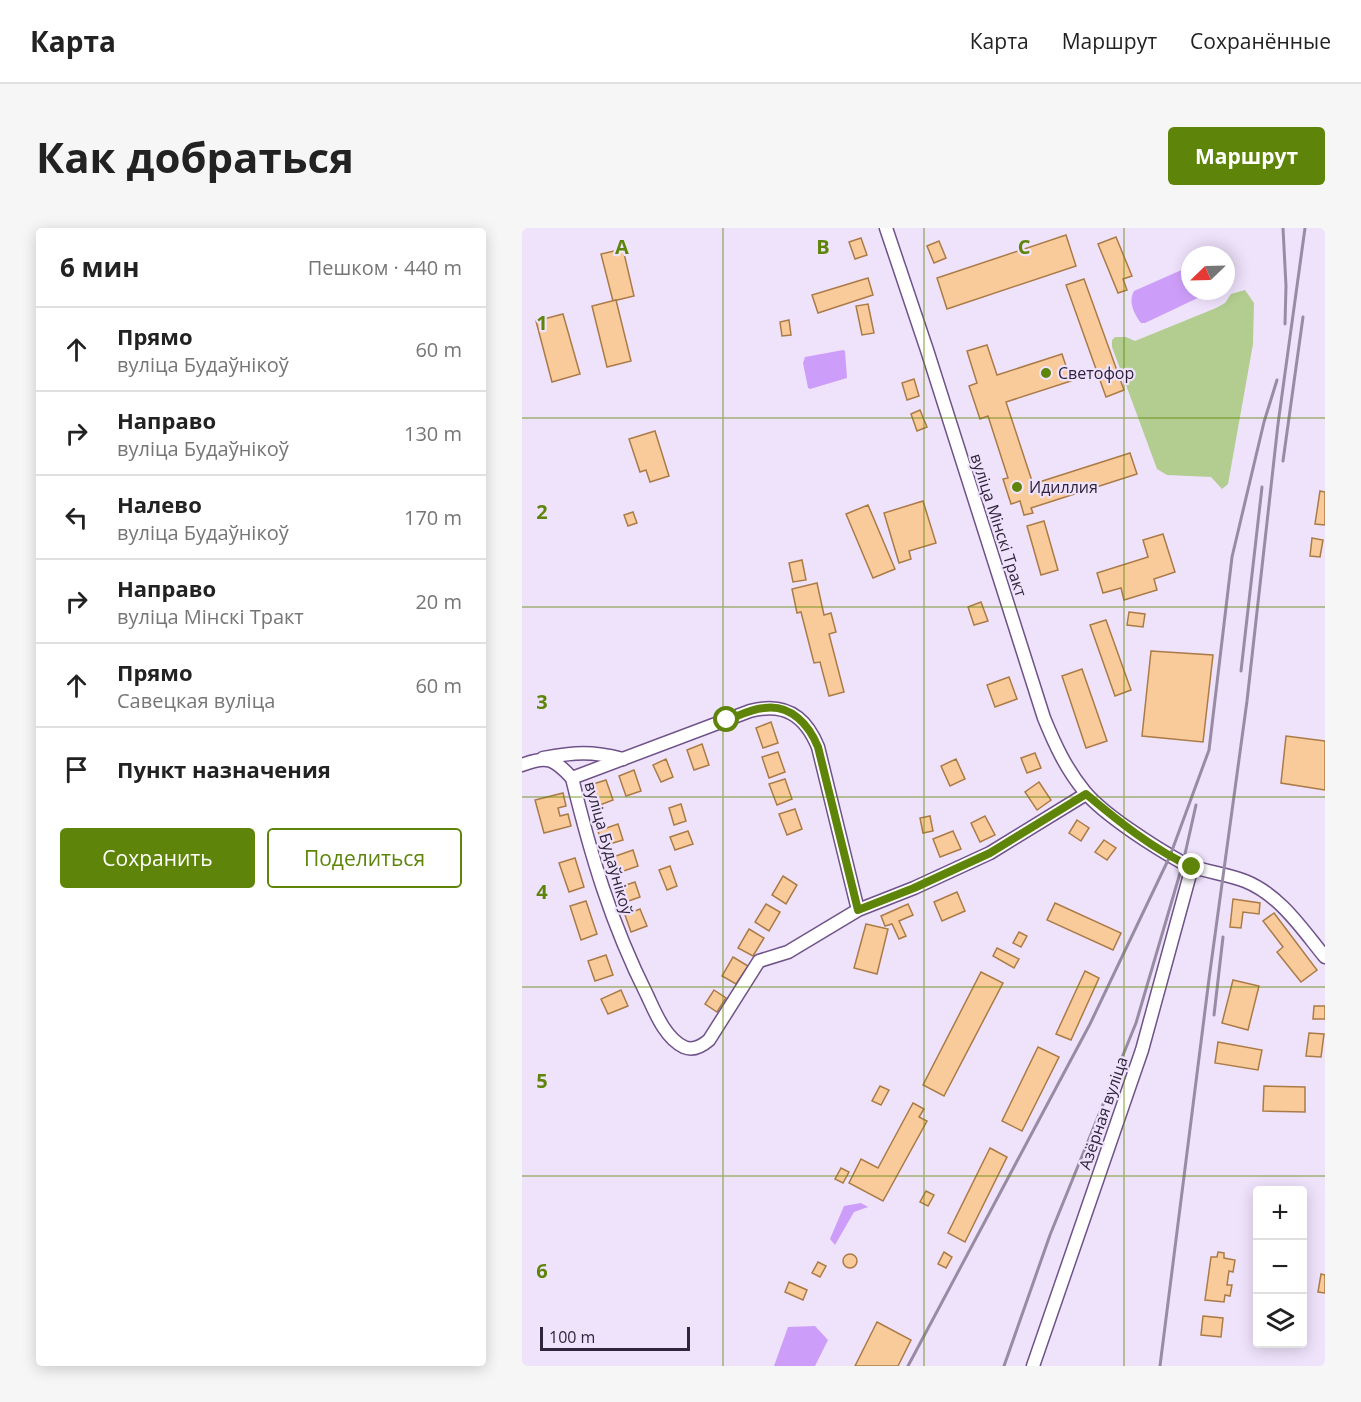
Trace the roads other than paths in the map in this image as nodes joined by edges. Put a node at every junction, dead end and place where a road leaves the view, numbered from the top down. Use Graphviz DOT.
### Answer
graph roads {
  1 [pos="886,228"];
  2 [pos="543,758"];
  3 [pos="623,759"];
  4 [pos="522,765"];
  5 [pos="572,778"];
  6 [pos="1086,794"];
  7 [pos="1192,867"];
  8 [pos="858,910"];
  9 [pos="1325,957"];
  10 [pos="1033,1366"];
  1 -- 6 [label="street, вуліца Мінскі Тракт"];
  2 -- 3 [label="street"];
  2 -- 4 [label="street"];
  2 -- 5 [label="street"];
  3 -- 5 [label="street, вуліца Будаўнікоў"];
  3 -- 8 [label="street, вуліца Будаўнікоў"];
  5 -- 8 [label="street, вуліца Будаўнікоў"];
  6 -- 7 [label="street, вуліца Мінскі Тракт"];
  6 -- 8 [label="street, вуліца Будаўнікоў"];
  7 -- 9 [label="street, вуліца Мінскі Тракт"];
  7 -- 10 [label="street, Азёрная вуліца"];
}
